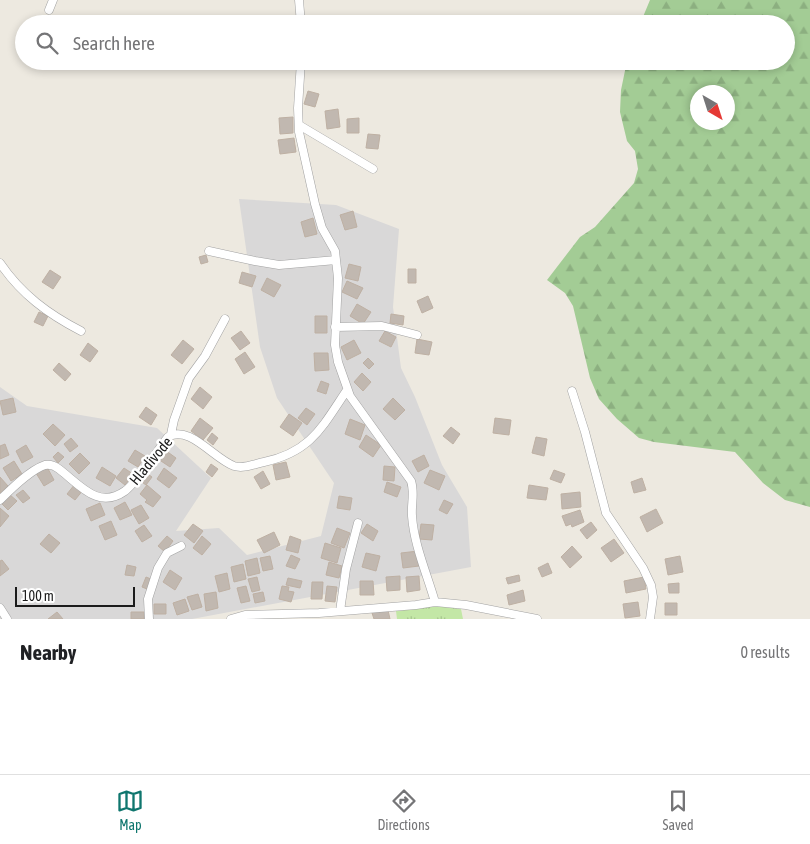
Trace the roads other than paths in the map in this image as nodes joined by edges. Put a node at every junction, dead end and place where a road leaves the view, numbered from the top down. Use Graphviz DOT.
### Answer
graph roads {
  1 [pos="53,0"];
  2 [pos="300,0"];
  3 [pos="49,10"];
  4 [pos="301,15"];
  5 [pos="300,70"];
  6 [pos="299,125"];
  7 [pos="373,169"];
  8 [pos="209,251"];
  9 [pos="336,260"];
  10 [pos="0,264"];
  11 [pos="225,319"];
  12 [pos="335,327"];
  13 [pos="81,331"];
  14 [pos="417,335"];
  15 [pos="347,390"];
  16 [pos="572,391"];
  17 [pos="172,434"];
  18 [pos="0,500"];
  19 [pos="358,523"];
  20 [pos="181,546"];
  21 [pos="435,602"];
  22 [pos="0,608"];
  23 [pos="340,611"];
  24 [pos="7,619"];
  25 [pos="149,619"];
  26 [pos="231,619"];
  27 [pos="536,619"];
  28 [pos="650,619"];
  1 -- 3 [label="street"];
  2 -- 4 [label="street"];
  5 -- 6 [label="street"];
  6 -- 7 [label="street"];
  6 -- 9 [label="street"];
  8 -- 9 [label="street"];
  9 -- 12 [label="street"];
  10 -- 13 [label="street"];
  11 -- 17 [label="street"];
  12 -- 14 [label="street"];
  12 -- 15 [label="street"];
  15 -- 17 [label="street, Hladivode"];
  15 -- 21 [label="street"];
  16 -- 28 [label="street"];
  17 -- 18 [label="street, Hladivode"];
  19 -- 23 [label="street"];
  20 -- 25 [label="street"];
  21 -- 23 [label="street"];
  21 -- 27 [label="street"];
  22 -- 24 [label="street"];
  23 -- 26 [label="street"];
}
